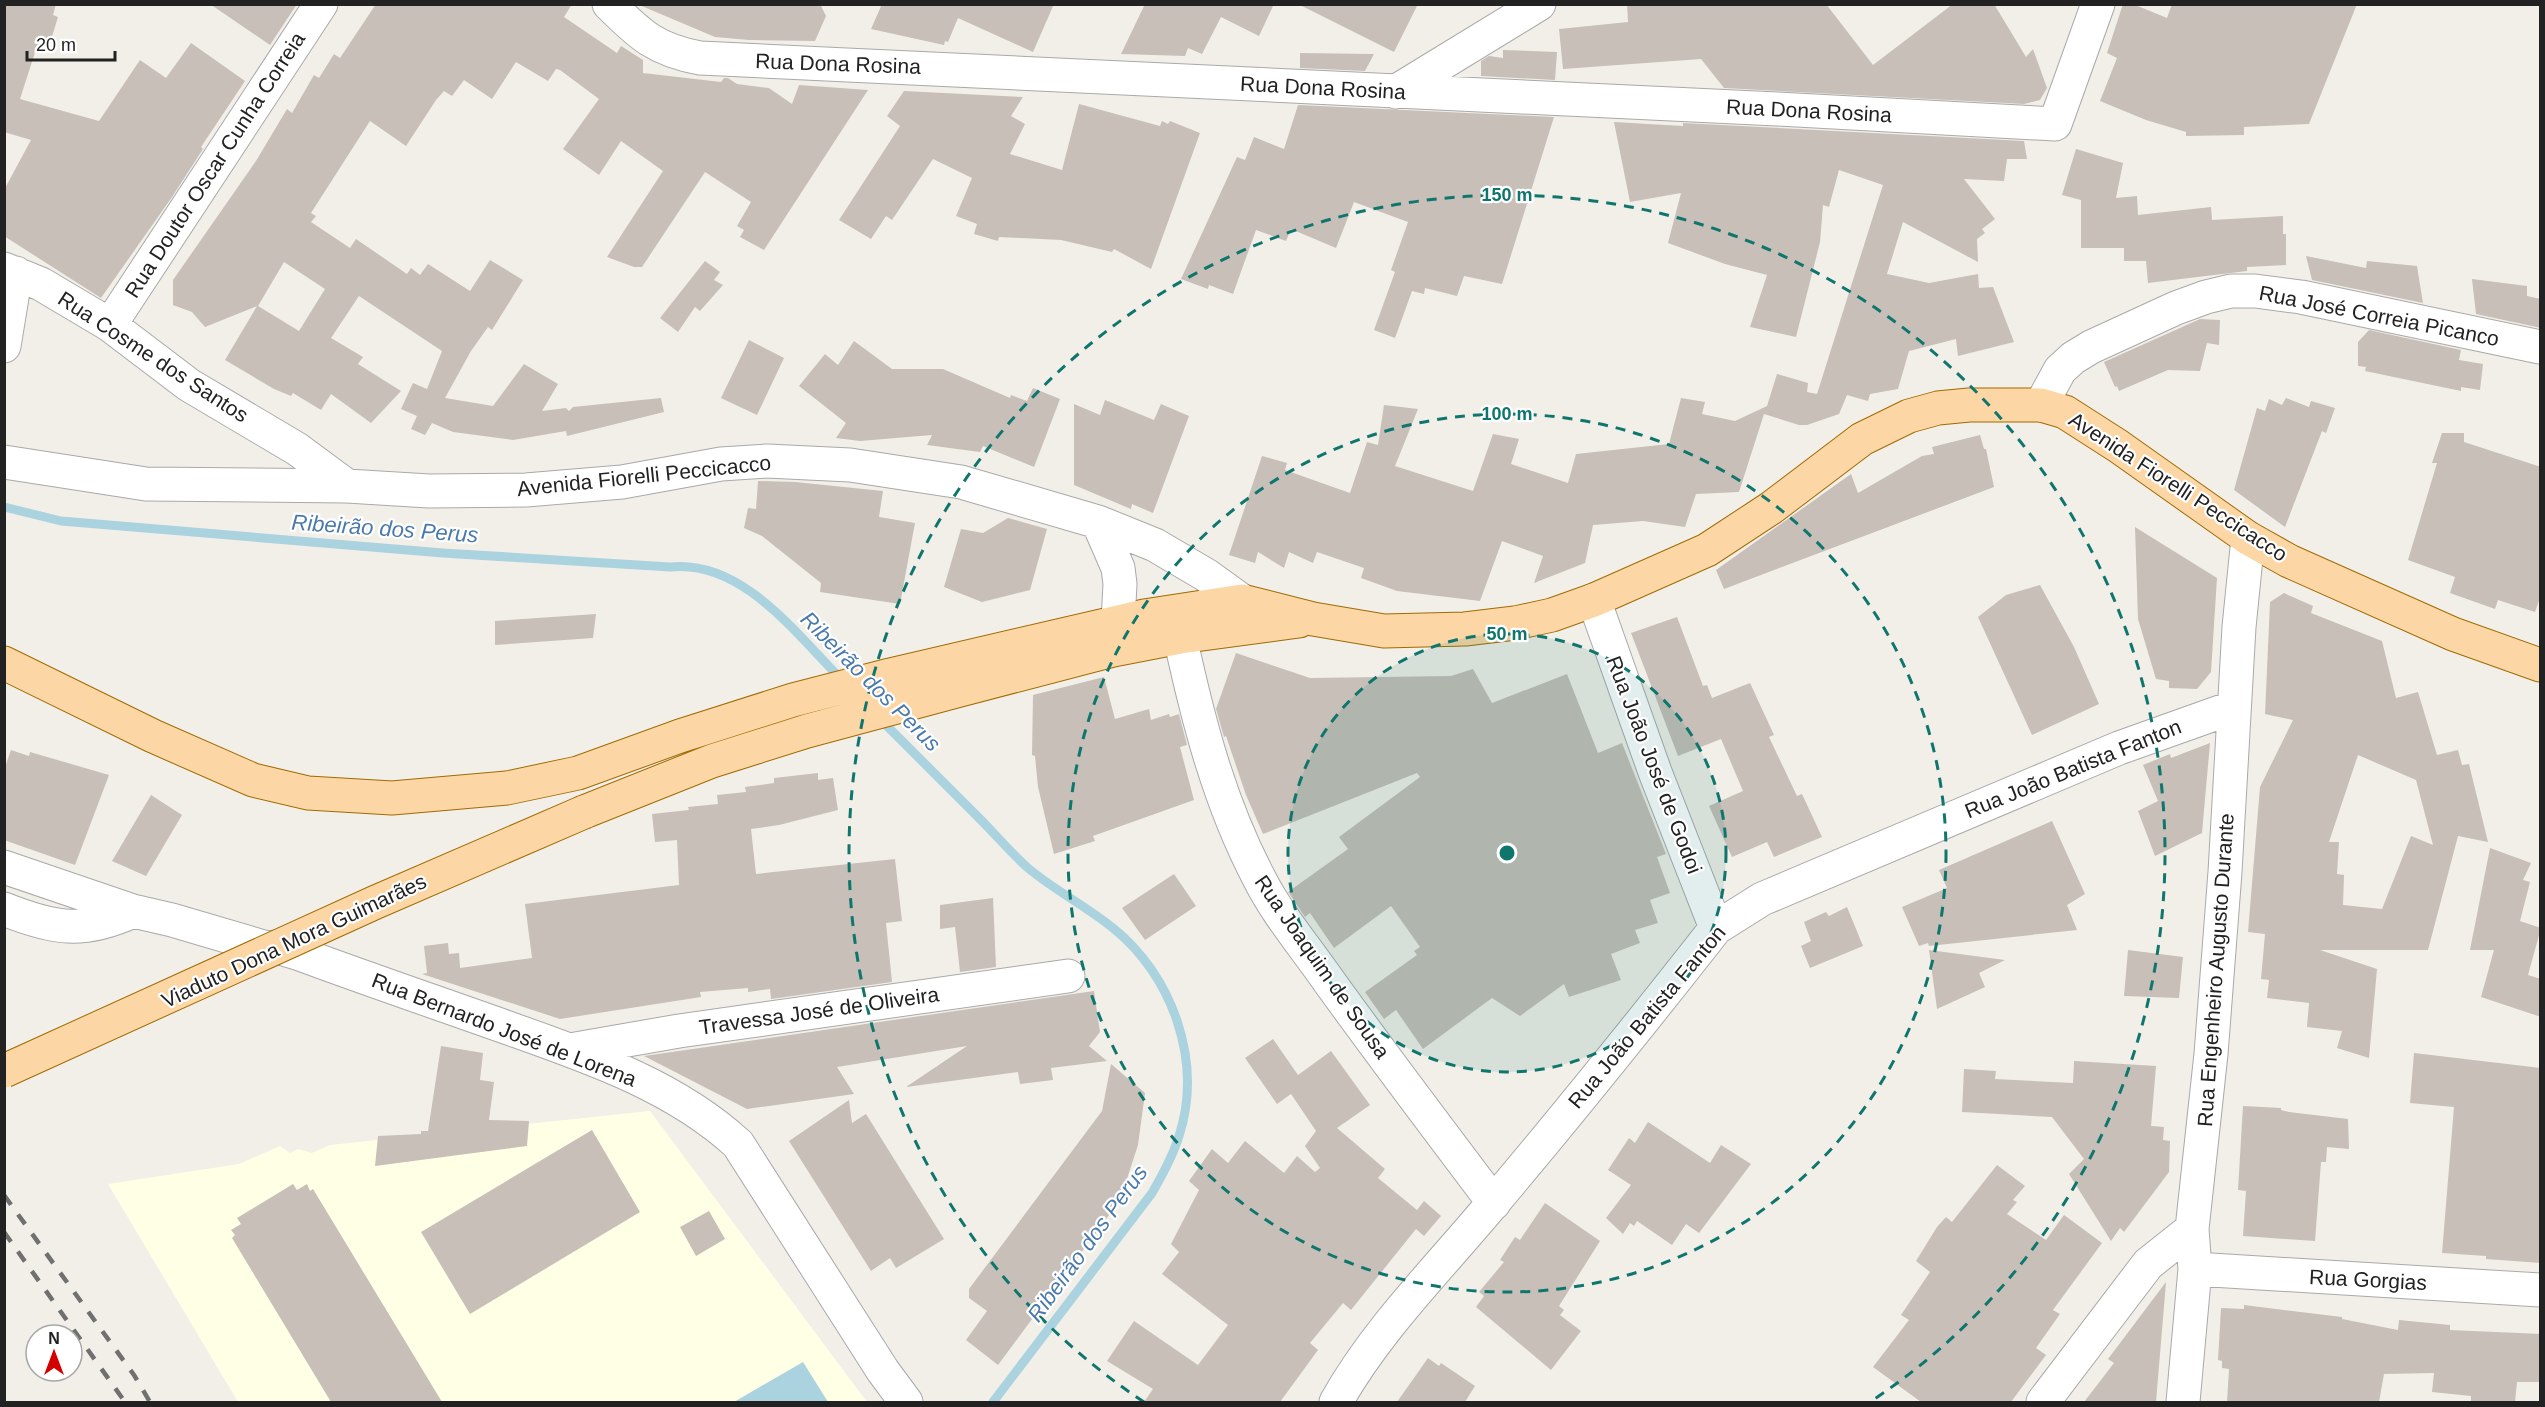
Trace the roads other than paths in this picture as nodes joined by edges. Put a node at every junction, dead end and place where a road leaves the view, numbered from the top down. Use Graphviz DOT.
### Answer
graph roads {
  1 [pos="321,4"];
  2 [pos="609,4"];
  3 [pos="1539,4"];
  4 [pos="2098,4"];
  5 [pos="1395,92"];
  6 [pos="10,271"];
  7 [pos="110,325"];
  8 [pos="4,346"];
  9 [pos="2541,347"];
  10 [pos="2041,405"];
  11 [pos="4,462"];
  12 [pos="347,486"];
  13 [pos="1098,522"];
  14 [pos="2248,538"];
  15 [pos="1594,600"];
  16 [pos="1242,601"];
  17 [pos="1313,619"];
  18 [pos="1118,621"];
  19 [pos="1175,625"];
  20 [pos="4,663"];
  21 [pos="2541,665"];
  22 [pos="2234,707"];
  23 [pos="4,867"];
  24 [pos="4,909"];
  25 [pos="133,912"];
  26 [pos="1716,928"];
  27 [pos="278,947"];
  28 [pos="1068,976"];
  29 [pos="570,1050"];
  30 [pos="4,1071"];
  31 [pos="1494,1203"];
  32 [pos="2192,1229"];
  33 [pos="2195,1269"];
  34 [pos="2541,1290"];
  35 [pos="906,1402"];
  36 [pos="1336,1402"];
  37 [pos="2043,1402"];
  38 [pos="2183,1402"];
  1 -- 7 [label="street, Rua Doutor Oscar Cunha Correia"];
  2 -- 5 [label="street, Rua Dona Rosina"];
  3 -- 5 [label="street"];
  4 -- 5 [label="street, Rua Dona Rosina"];
  6 -- 7 [label="street, Rua Cosme dos Santos"];
  6 -- 8 [label="street"];
  7 -- 12 [label="street, Rua Cosme dos Santos"];
  9 -- 10 [label="street, Rua José Correia Picanco"];
  10 -- 14 [label="main road, Avenida Fiorelli Peccicacco"];
  10 -- 15 [label="main road, Avenida Fiorelli Peccicacco"];
  11 -- 12 [label="street, Avenida Fiorelli Peccicacco"];
  12 -- 13 [label="street, Avenida Fiorelli Peccicacco"];
  13 -- 16 [label="street, Avenida Fiorelli Peccicacco"];
  13 -- 18 [label="street"];
  14 -- 21 [label="main road, Avenida Fiorelli Peccicacco"];
  14 -- 22 [label="street, Rua Engenheiro Augusto Durante"];
  15 -- 17 [label="main road, Avenida Fiorelli Peccicacco"];
  15 -- 26 [label="street, Rua João José de Godoi"];
  16 -- 17 [label="main road, Avenida Fiorelli Peccicacco"];
  16 -- 19 [label="main road, Avenida Fiorelli Peccicacco"];
  17 -- 19 [label="main road, Avenida Fiorelli Peccicacco"];
  18 -- 19 [label="main road"];
  18 -- 20 [label="main road"];
  19 -- 27 [label="main road, Viaduto Dona Mora Guimarães, bridge"];
  19 -- 31 [label="street, Rua Joaquim de Sousa"];
  22 -- 26 [label="street, Rua João Batista Fanton"];
  22 -- 32 [label="street, Rua Engenheiro Augusto Durante"];
  23 -- 25 [label="street, Rua Bernardo José de Lorena"];
  24 -- 25 [label="street"];
  25 -- 27 [label="street, Rua Bernardo José de Lorena"];
  26 -- 31 [label="street, Rua João Batista Fanton"];
  27 -- 29 [label="street, Rua Bernardo José de Lorena"];
  27 -- 30 [label="main road, Viaduto Dona Mora Guimarães, bridge"];
  28 -- 29 [label="street, Travessa José de Oliveira"];
  29 -- 35 [label="street, Rua Bernardo José de Lorena"];
  31 -- 36 [label="street, Rua João Batista Fanton"];
  32 -- 33 [label="street, Rua Engenheiro Augusto Durante"];
  32 -- 37 [label="street"];
  33 -- 34 [label="street, Rua Gorgias"];
  33 -- 38 [label="street, Rua Engenheiro Augusto Durante"];
}
